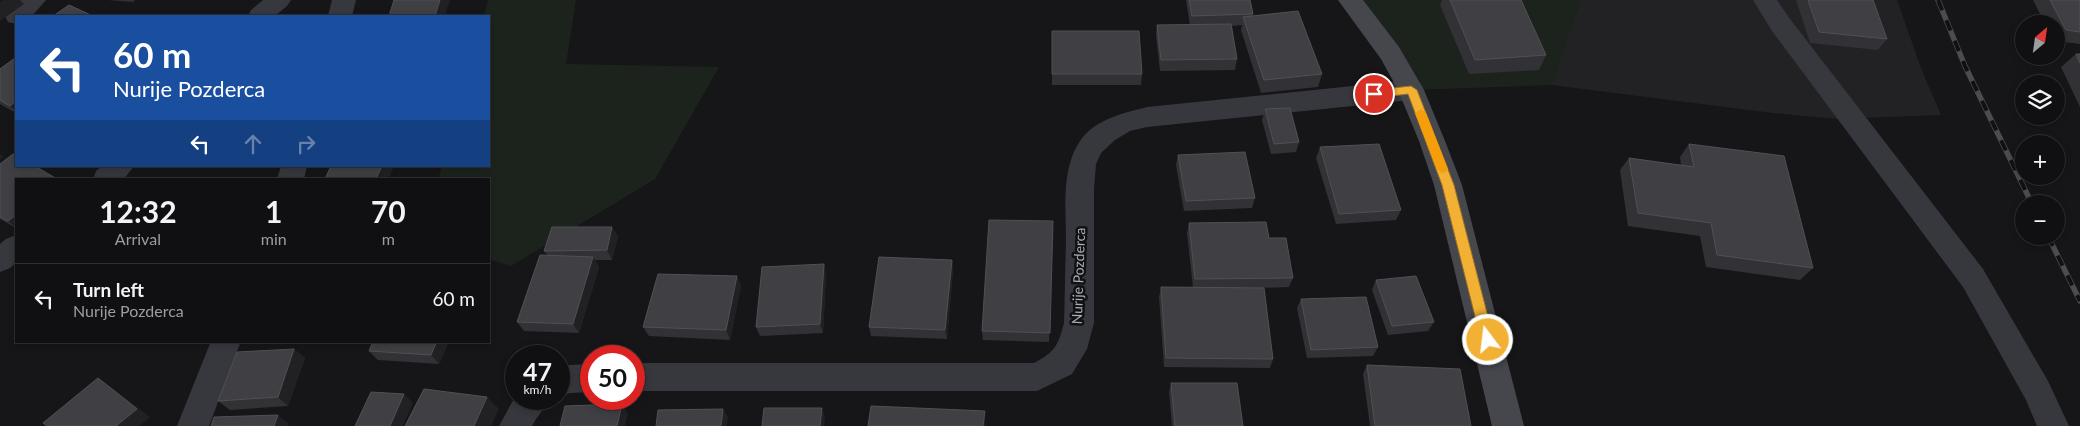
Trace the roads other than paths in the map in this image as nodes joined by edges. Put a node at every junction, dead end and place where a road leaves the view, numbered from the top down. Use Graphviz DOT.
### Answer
graph roads {
  1 [pos="34,0"];
  2 [pos="279,0"];
  3 [pos="344,0"];
  4 [pos="1350,0"];
  5 [pos="1765,0"];
  6 [pos="19,15"];
  7 [pos="261,15"];
  8 [pos="340,15"];
  9 [pos="15,19"];
  10 [pos="0,32"];
  11 [pos="1411,90"];
  12 [pos="120,167"];
  13 [pos="107,178"];
  14 [pos="15,249"];
  15 [pos="0,260"];
  16 [pos="225,343"];
  17 [pos="645,377"];
  18 [pos="524,410"];
  19 [pos="193,426"];
  20 [pos="515,426"];
  21 [pos="1508,426"];
  22 [pos="2053,426"];
  1 -- 6 [label="street"];
  2 -- 7 [label="street"];
  3 -- 8 [label="street"];
  4 -- 11 [label="main road"];
  5 -- 22 [label="street"];
  9 -- 10 [label="street"];
  11 -- 17 [label="street, Nurije Pozderca"];
  11 -- 21 [label="main road"];
  12 -- 13 [label="street"];
  14 -- 15 [label="street"];
  16 -- 19 [label="street"];
  18 -- 20 [label="street"];
}
